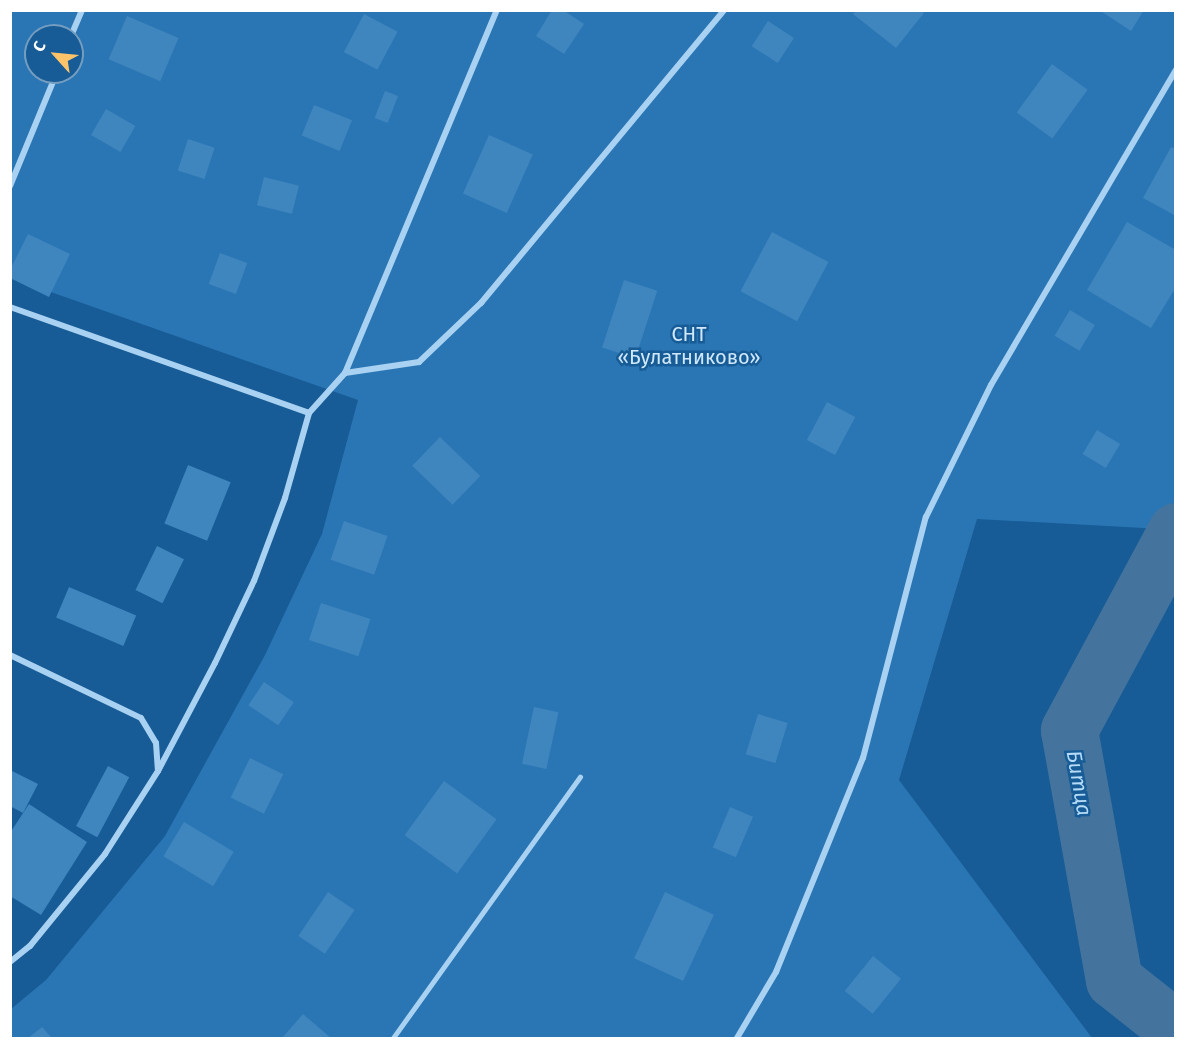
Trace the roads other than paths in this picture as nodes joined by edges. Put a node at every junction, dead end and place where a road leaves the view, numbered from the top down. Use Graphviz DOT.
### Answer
graph roads {
  1 [pos="82,10"];
  2 [pos="497,10"];
  3 [pos="724,10"];
  4 [pos="76,24"];
  5 [pos="1176,70"];
  6 [pos="52,84"];
  7 [pos="10,186"];
  8 [pos="10,307"];
  9 [pos="345,373"];
  10 [pos="309,413"];
  11 [pos="10,655"];
  12 [pos="158,771"];
  13 [pos="580,777"];
  14 [pos="10,962"];
  15 [pos="393,1038"];
  16 [pos="737,1038"];
  1 -- 4 [label="street"];
  2 -- 9 [label="street"];
  3 -- 9 [label="street"];
  5 -- 16 [label="street"];
  6 -- 7 [label="street"];
  8 -- 10 [label="street"];
  9 -- 10 [label="street"];
  10 -- 12 [label="street"];
  11 -- 12 [label="street"];
  12 -- 14 [label="street"];
  13 -- 15 [label="lane"];
}
